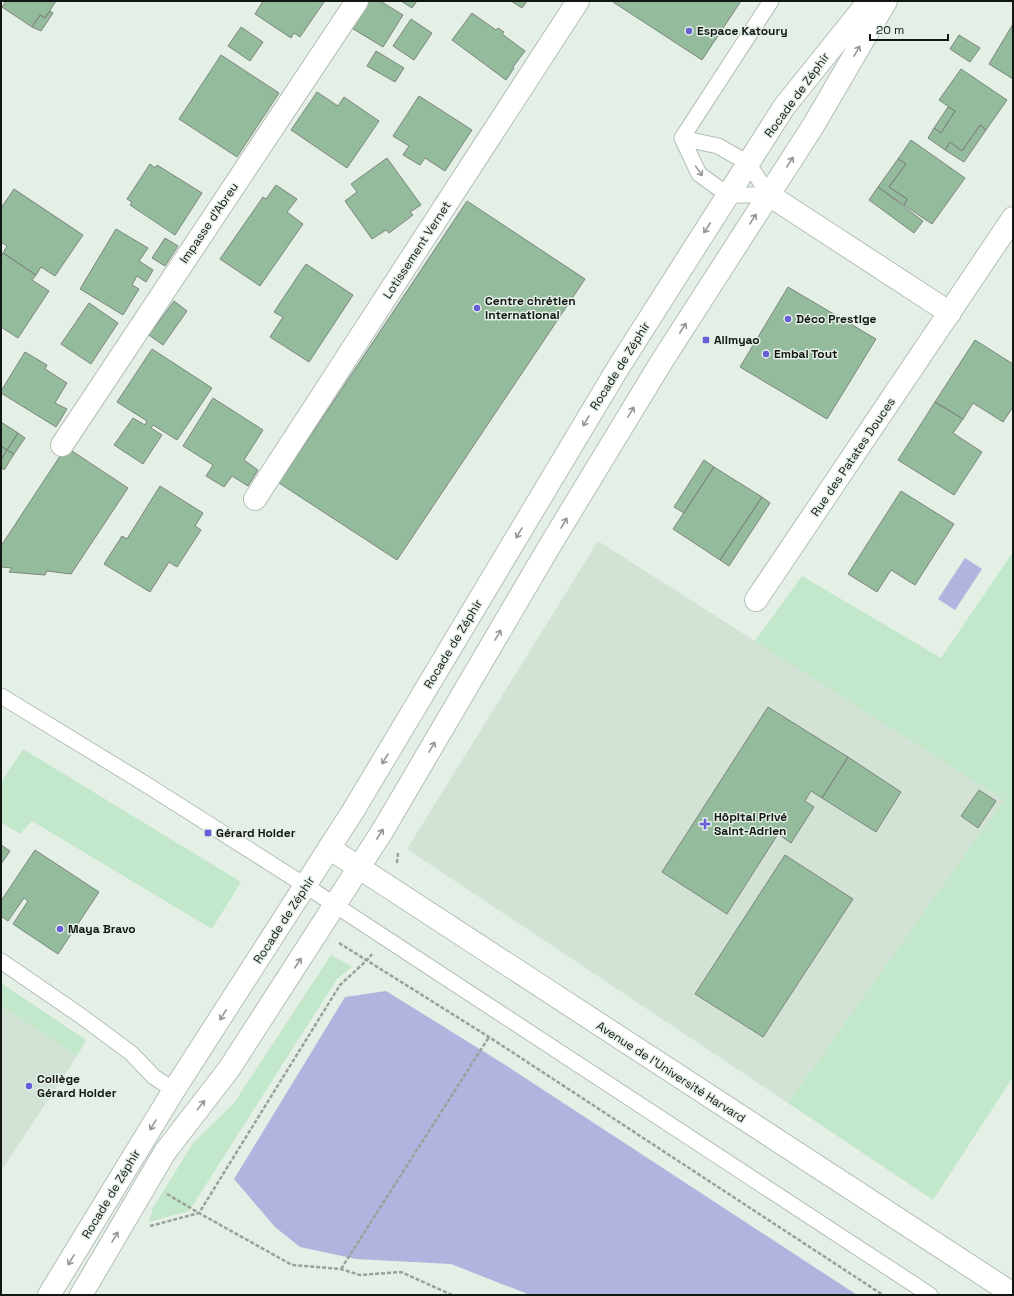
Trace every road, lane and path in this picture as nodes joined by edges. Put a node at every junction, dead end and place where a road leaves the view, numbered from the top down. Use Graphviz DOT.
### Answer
graph roads {
  1 [pos="357,1"];
  2 [pos="578,1"];
  3 [pos="772,1"];
  4 [pos="869,1"];
  5 [pos="886,1"];
  6 [pos="682,138"];
  7 [pos="748,163"];
  8 [pos="728,195"];
  9 [pos="768,195"];
  10 [pos="1013,218"];
  11 [pos="950,313"];
  12 [pos="62,445"];
  13 [pos="255,499"];
  14 [pos="756,600"];
  15 [pos="1,696"];
  16 [pos="329,848"];
  17 [pos="359,867"];
  18 [pos="306,886"];
  19 [pos="335,905"];
  20 [pos="338,942"];
  21 [pos="367,960"];
  22 [pos="1,961"];
  23 [pos="488,1037"];
  24 [pos="174,1090"];
  25 [pos="165,1193"];
  26 [pos="199,1213"];
  27 [pos="143,1228"];
  28 [pos="341,1269"];
  29 [pos="1013,1294"];
  30 [pos="49,1295"];
  31 [pos="81,1295"];
  32 [pos="452,1295"];
  33 [pos="883,1295"];
  34 [pos="930,1295"];
  1 -- 12 [label="main road, Impasse d'Abreu"];
  2 -- 13 [label="main road, Lotissement Vernet"];
  3 -- 6 [label="lane"];
  4 -- 7 [label="main road, Rocade de Zéphir"];
  9 -- 5 [label="main road, Rocade de Zéphir, one-way"];
  6 -- 7 [label="lane"];
  6 -- 8 [label="lane, one-way"];
  7 -- 8 [label="main road, Rocade de Zéphir"];
  7 -- 9 [label="lane"];
  8 -- 9 [label="lane"];
  8 -- 16 [label="main road, Rocade de Zéphir, one-way"];
  9 -- 11 [label="main road"];
  17 -- 9 [label="main road, Rocade de Zéphir, one-way"];
  10 -- 11 [label="main road, Rue des Patates Douces"];
  11 -- 14 [label="main road, Rue des Patates Douces"];
  15 -- 18 [label="lane"];
  16 -- 17 [label="main road, Avenue de l'Université Harvard"];
  16 -- 18 [label="main road, Rocade de Zéphir"];
  17 -- 19 [label="main road, Rocade de Zéphir"];
  17 -- 29 [label="main road, Avenue de l'Université Harvard"];
  18 -- 19 [label="lane"];
  18 -- 24 [label="main road, Rocade de Zéphir, one-way"];
  31 -- 19 [label="main road, Rocade de Zéphir, one-way"];
  19 -- 34 [label="lane"];
  20 -- 21 [label="path"];
  21 -- 23 [label="path"];
  21 -- 26 [label="path"];
  22 -- 24 [label="lane"];
  23 -- 28 [label="path"];
  23 -- 33 [label="path"];
  24 -- 30 [label="main road, Rocade de Zéphir, one-way"];
  25 -- 26 [label="path"];
  26 -- 27 [label="path"];
  26 -- 28 [label="path"];
  28 -- 32 [label="path"];
}
